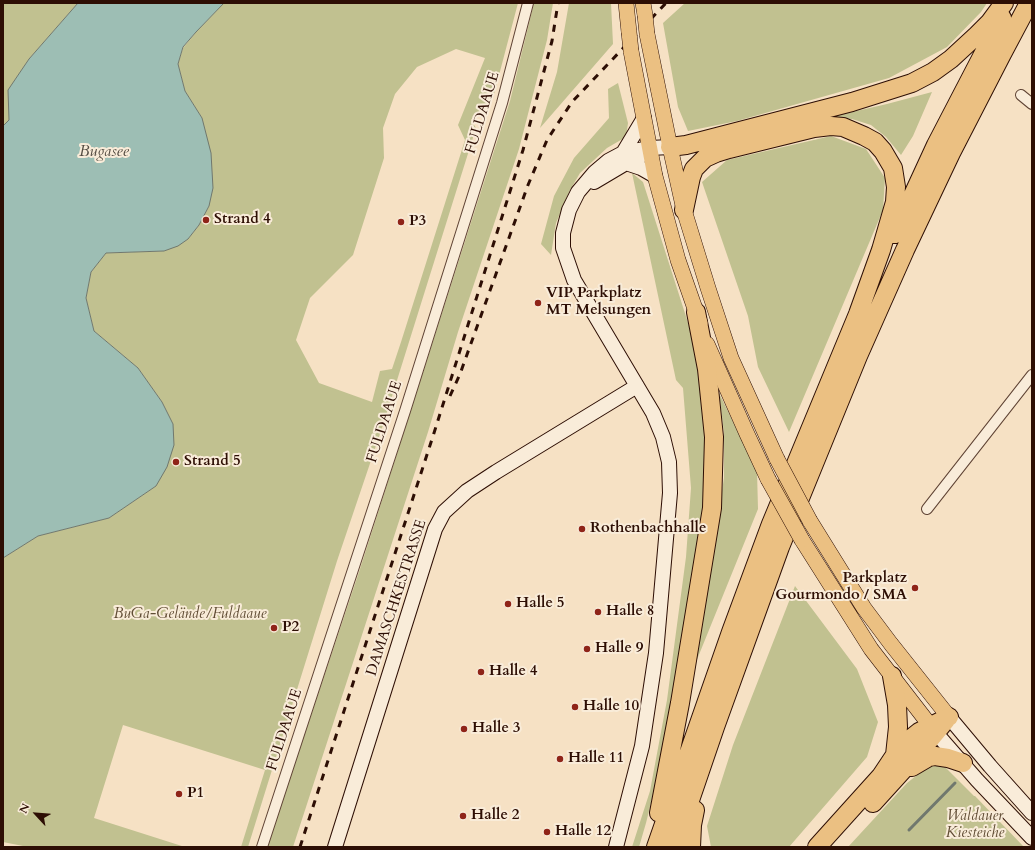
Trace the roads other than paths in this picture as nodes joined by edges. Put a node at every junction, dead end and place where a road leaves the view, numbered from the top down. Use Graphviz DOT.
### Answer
graph roads {
  1 [pos="528,3"];
  2 [pos="626,3"];
  3 [pos="1004,3"];
  4 [pos="1010,3"];
  5 [pos="1029,3"];
  6 [pos="644,9"];
  7 [pos="1021,95"];
  8 [pos="1032,104"];
  9 [pos="644,118"];
  10 [pos="670,147"];
  11 [pos="650,151"];
  12 [pos="625,158"];
  13 [pos="655,176"];
  14 [pos="684,210"];
  15 [pos="696,312"];
  16 [pos="858,314"];
  17 [pos="1032,375"];
  18 [pos="637,386"];
  19 [pos="927,509"];
  20 [pos="892,676"];
  21 [pos="949,716"];
  22 [pos="715,728"];
  23 [pos="933,729"];
  24 [pos="895,755"];
  25 [pos="962,763"];
  26 [pos="899,774"];
  27 [pos="1032,813"];
  28 [pos="1032,838"];
  29 [pos="262,847"];
  30 [pos="336,847"];
  31 [pos="616,847"];
  32 [pos="652,847"];
  33 [pos="656,847"];
  34 [pos="674,847"];
  35 [pos="691,847"];
  36 [pos="817,847"];
  37 [pos="832,847"];
  1 -- 29 [label="street, FULDAAUE"];
  2 -- 9 [label="main road, bridge"];
  3 -- 10 [label="highway"];
  4 -- 16 [label="highway"];
  5 -- 22 [label="highway"];
  6 -- 10 [label="main road, bridge"];
  7 -- 8 [label="street"];
  9 -- 11 [label="main road"];
  9 -- 12 [label="street"];
  10 -- 11 [label="street"];
  10 -- 14 [label="main road"];
  11 -- 12 [label="street"];
  11 -- 13 [label="main road"];
  12 -- 13 [label="street"];
  12 -- 18 [label="street"];
  13 -- 15 [label="main road"];
  14 -- 16 [label="highway"];
  14 -- 21 [label="main road, bridge"];
  15 -- 20 [label="main road, bridge"];
  15 -- 32 [label="highway"];
  16 -- 33 [label="highway"];
  17 -- 19 [label="street"];
  18 -- 30 [label="street, DAMASCHKESTRASSE"];
  18 -- 31 [label="street"];
  20 -- 23 [label="main road"];
  20 -- 24 [label="highway"];
  21 -- 23 [label="highway"];
  21 -- 27 [label="street"];
  22 -- 34 [label="highway"];
  22 -- 35 [label="highway"];
  23 -- 24 [label="highway"];
  23 -- 25 [label="street"];
  23 -- 26 [label="highway"];
  24 -- 36 [label="highway"];
  25 -- 26 [label="highway"];
  25 -- 28 [label="street"];
  26 -- 37 [label="highway"];
}
